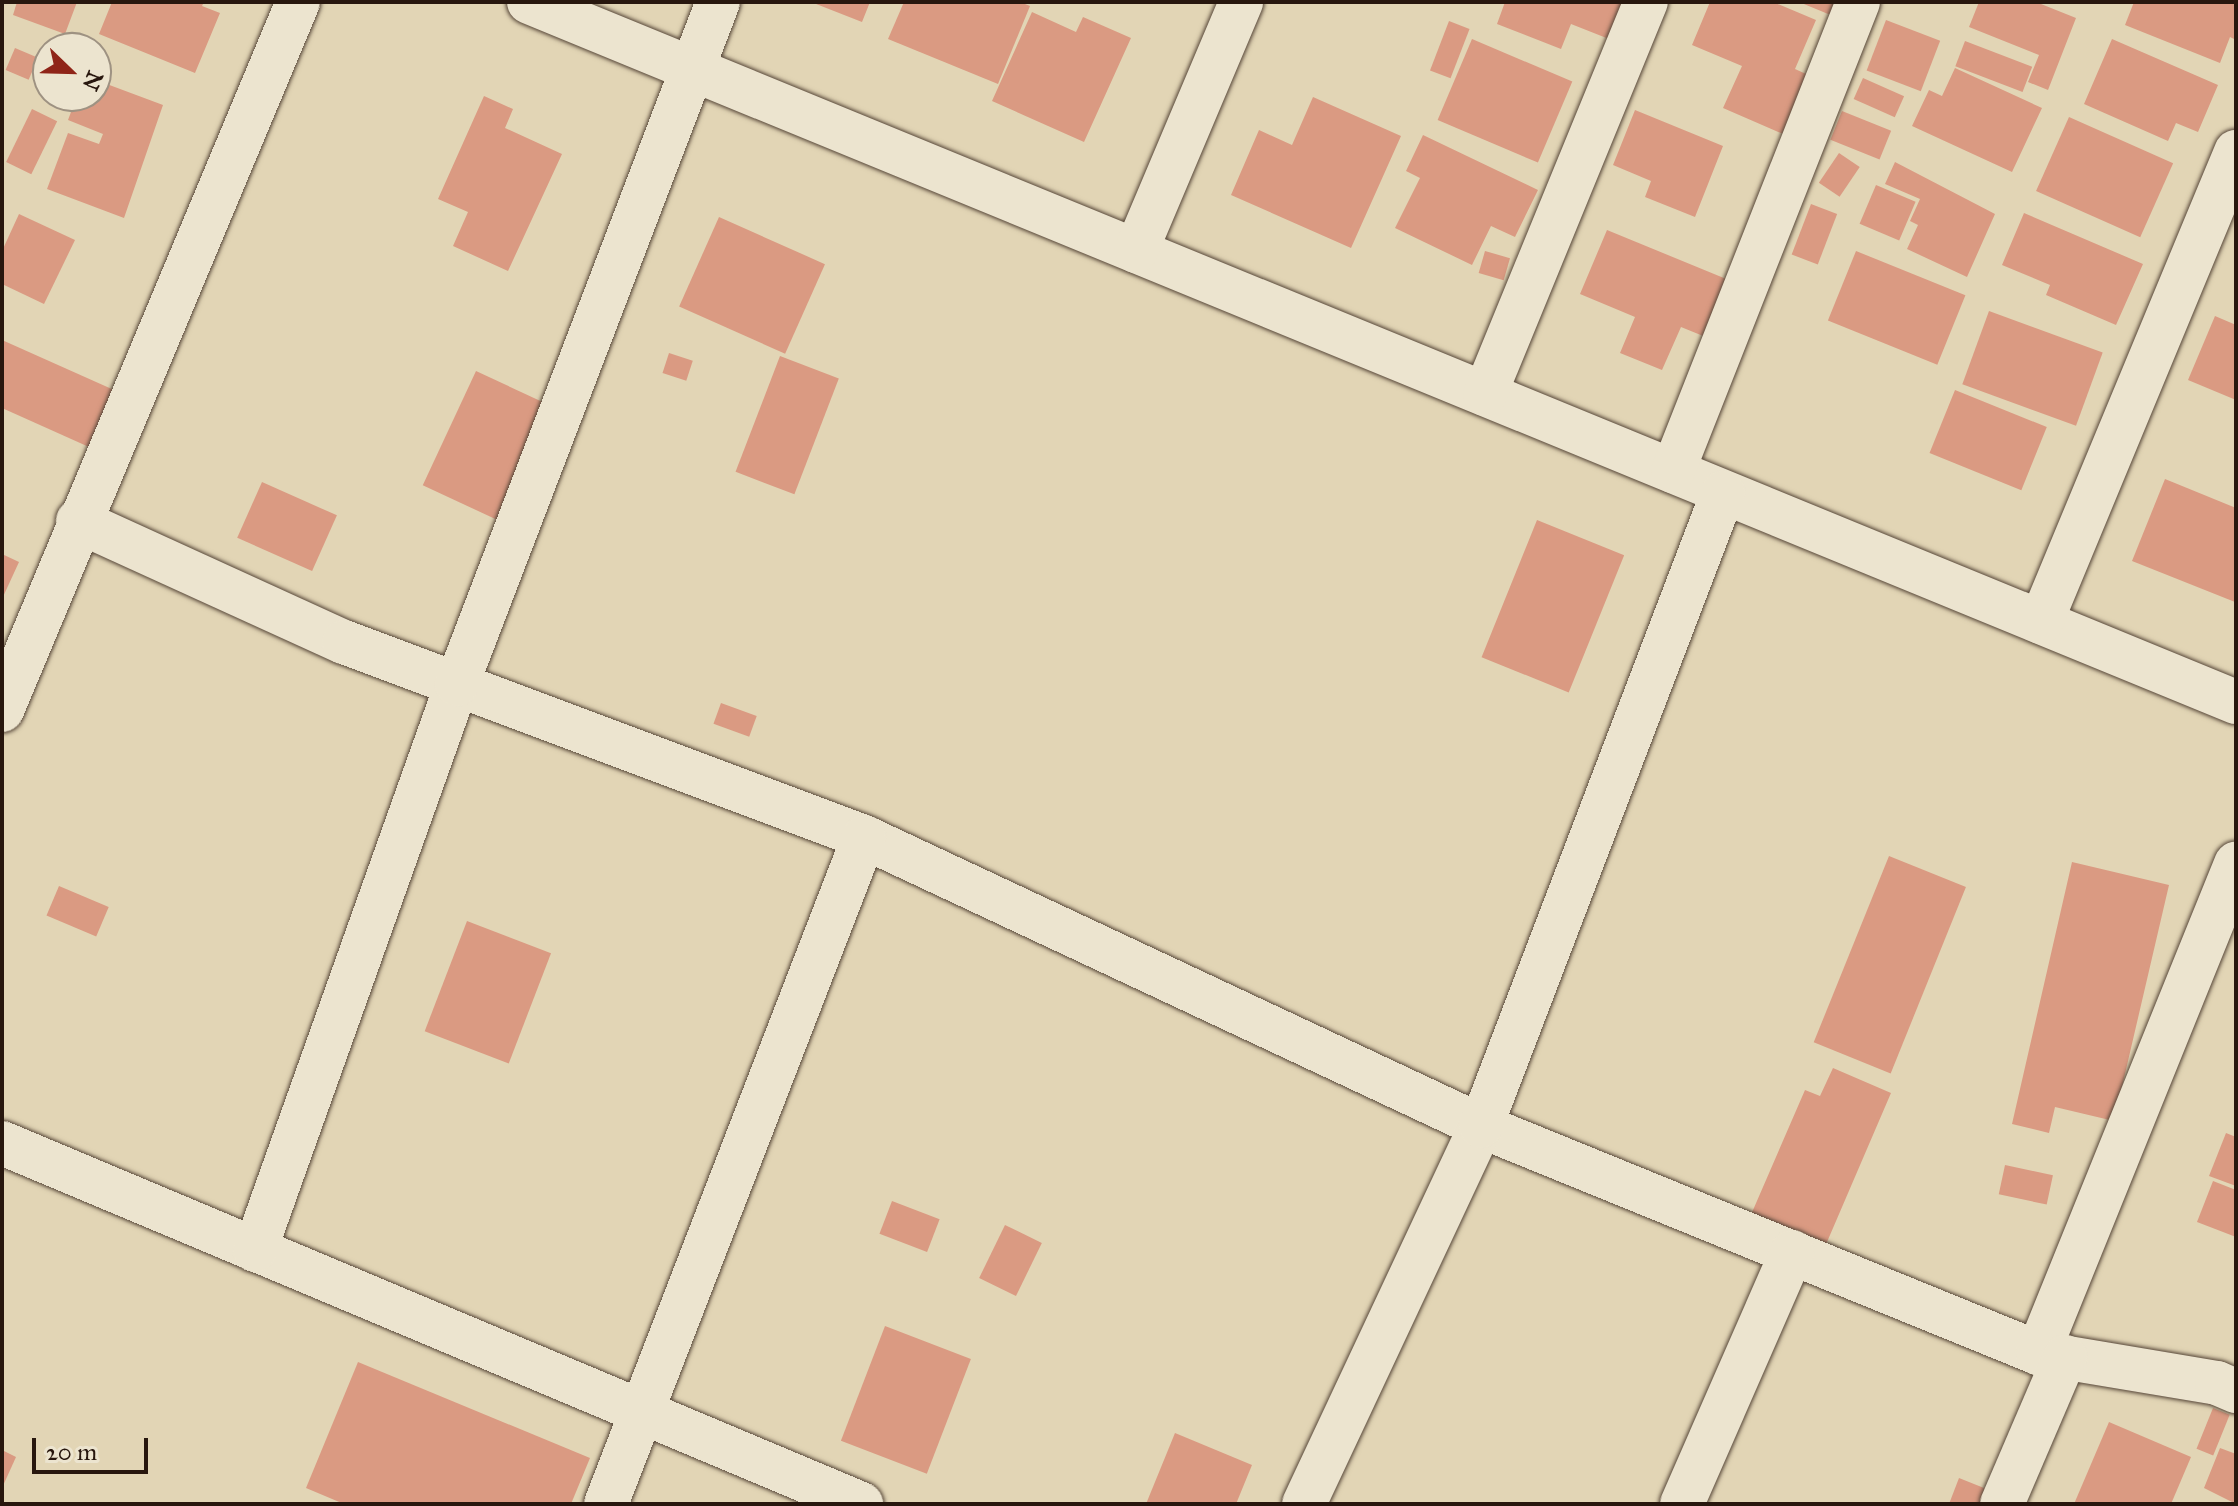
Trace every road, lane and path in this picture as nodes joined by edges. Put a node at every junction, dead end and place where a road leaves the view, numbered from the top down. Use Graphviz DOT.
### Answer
graph roads {
  1 [pos="298,2"];
  2 [pos="529,2"];
  3 [pos="718,2"];
  4 [pos="1241,2"];
  5 [pos="1646,2"];
  6 [pos="1858,2"];
  7 [pos="691,69"];
  8 [pos="2236,152"];
  9 [pos="1136,251"];
  10 [pos="1485,394"];
  11 [pos="1673,471"];
  12 [pos="1723,493"];
  13 [pos="78,521"];
  14 [pos="2041,622"];
  15 [pos="457,684"];
  16 [pos="2236,702"];
  17 [pos="2,710"];
  18 [pos="864,837"];
  19 [pos="2236,864"];
  20 [pos="1481,1126"];
  21 [pos="2,1143"];
  22 [pos="255,1250"];
  23 [pos="1792,1252"];
  24 [pos="2051,1355"];
  25 [pos="2236,1391"];
  26 [pos="642,1412"];
  27 [pos="606,1504"];
  28 [pos="861,1504"];
  29 [pos="1304,1504"];
  30 [pos="1682,1504"];
  31 [pos="2002,1504"];
  1 -- 13 [label="street"];
  2 -- 7 [label="street"];
  3 -- 7 [label="street"];
  4 -- 9 [label="street"];
  5 -- 10 [label="street"];
  6 -- 11 [label="street"];
  7 -- 9 [label="street"];
  7 -- 15 [label="street"];
  8 -- 14 [label="street"];
  9 -- 10 [label="street"];
  10 -- 11 [label="street"];
  11 -- 12 [label="street"];
  12 -- 14 [label="street"];
  12 -- 20 [label="street"];
  13 -- 15 [label="street"];
  13 -- 17 [label="street"];
  14 -- 16 [label="street"];
  15 -- 18 [label="street"];
  15 -- 22 [label="street"];
  18 -- 20 [label="street"];
  18 -- 26 [label="street"];
  19 -- 24 [label="street"];
  20 -- 23 [label="street"];
  20 -- 29 [label="street"];
  21 -- 22 [label="street"];
  22 -- 26 [label="street"];
  23 -- 24 [label="street"];
  23 -- 30 [label="street"];
  24 -- 25 [label="street"];
  24 -- 31 [label="street"];
  26 -- 27 [label="street"];
  26 -- 28 [label="street"];
}
